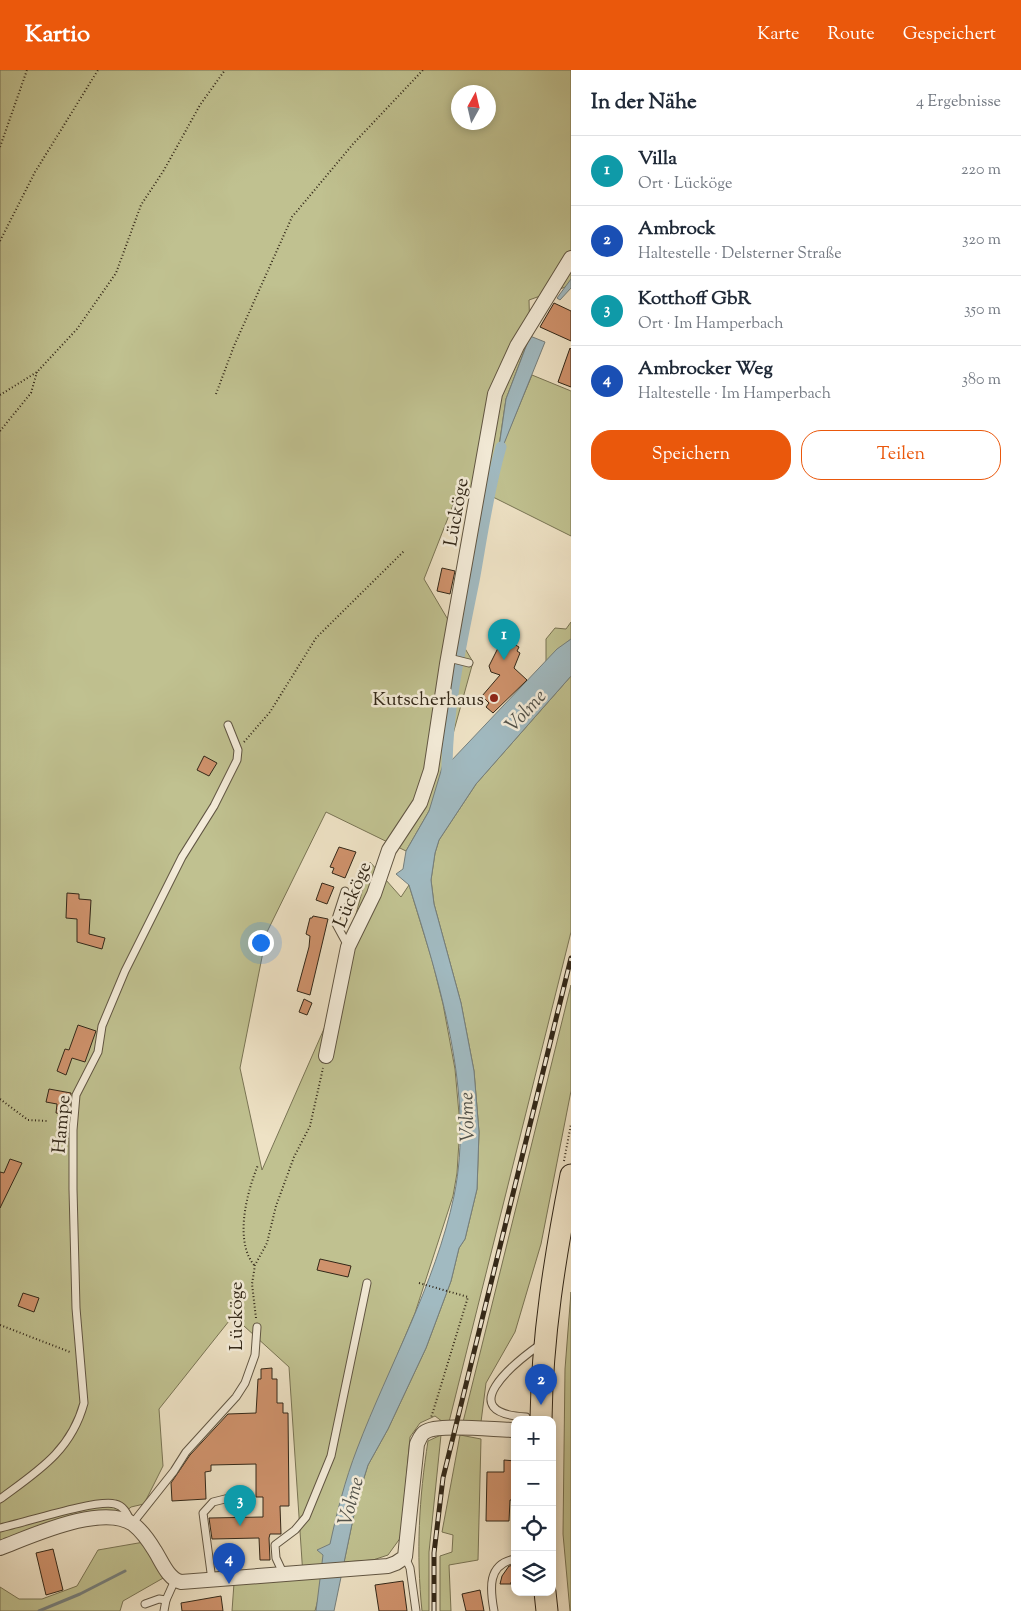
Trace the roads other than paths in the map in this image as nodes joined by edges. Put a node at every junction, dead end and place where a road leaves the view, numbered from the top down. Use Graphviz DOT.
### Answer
graph roads {
  1 [pos="571,258"];
  2 [pos="449,658"];
  3 [pos="469,663"];
  4 [pos="228,725"];
  5 [pos="345,891"];
  6 [pos="348,947"];
  7 [pos="326,1056"];
  8 [pos="571,1175"];
  9 [pos="367,1283"];
  10 [pos="257,1327"];
  11 [pos="546,1341"];
  12 [pos="511,1416"];
  13 [pos="541,1416"];
  14 [pos="511,1430"];
  15 [pos="229,1498"];
  16 [pos="0,1499"];
  17 [pos="132,1524"];
  18 [pos="0,1528"];
  19 [pos="0,1548"];
  20 [pos="405,1557"];
  21 [pos="511,1560"];
  22 [pos="283,1573"];
  23 [pos="175,1580"];
  24 [pos="212,1580"];
  25 [pos="545,1596"];
  26 [pos="166,1600"];
  27 [pos="145,1604"];
  28 [pos="164,1611"];
  29 [pos="416,1611"];
  30 [pos="494,1611"];
  31 [pos="547,1611"];
  1 -- 2 [label="street, Lücköge"];
  2 -- 3 [label="lane"];
  2 -- 6 [label="street, Lücköge"];
  4 -- 16 [label="lane, Hampe"];
  5 -- 6 [label="lane"];
  6 -- 7 [label="street, Lücköge"];
  8 -- 11 [label="main road"];
  9 -- 22 [label="lane"];
  10 -- 17 [label="lane, Lücköge"];
  11 -- 12 [label="lane"];
  11 -- 13 [label="main road"];
  14 -- 20 [label="street"];
  15 -- 24 [label="lane"];
  17 -- 18 [label="lane"];
  17 -- 19 [label="street"];
  17 -- 23 [label="street"];
  20 -- 22 [label="street"];
  20 -- 29 [label="lane"];
  21 -- 30 [label="lane"];
  22 -- 24 [label="street"];
  23 -- 24 [label="street"];
  23 -- 26 [label="lane"];
  25 -- 31 [label="main road"];
  26 -- 27 [label="lane"];
  26 -- 28 [label="lane"];
}
